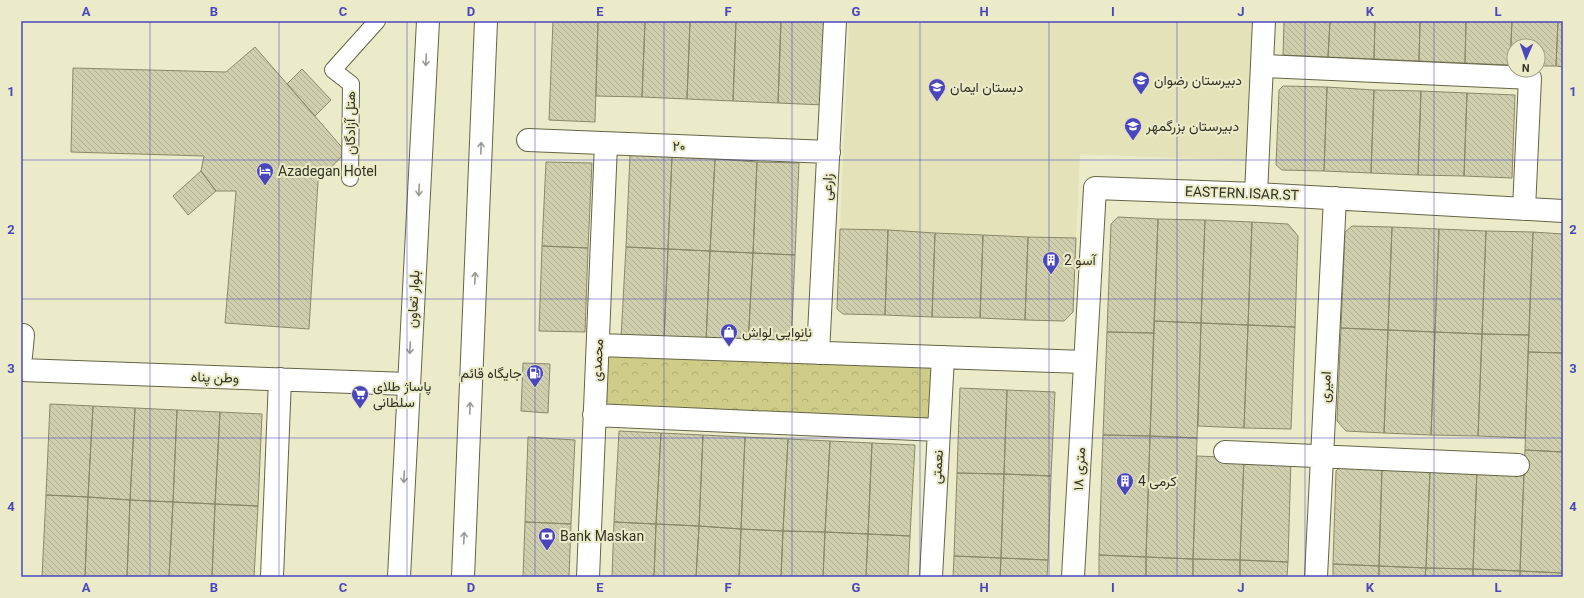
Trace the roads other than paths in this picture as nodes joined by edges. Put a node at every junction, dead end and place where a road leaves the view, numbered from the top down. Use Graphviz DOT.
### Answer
graph roads {
  1 [pos="377,21"];
  2 [pos="428,21"];
  3 [pos="486,21"];
  4 [pos="836,21"];
  5 [pos="1264,21"];
  6 [pos="1262,66"];
  7 [pos="528,140"];
  8 [pos="606,144"];
  9 [pos="829,152"];
  10 [pos="350,178"];
  11 [pos="1256,194"];
  12 [pos="1335,198"];
  13 [pos="1524,208"];
  14 [pos="1563,211"];
  15 [pos="598,345"];
  16 [pos="818,353"];
  17 [pos="944,358"];
  18 [pos="1084,362"];
  19 [pos="21,370"];
  20 [pos="280,380"];
  21 [pos="408,384"];
  22 [pos="594,415"];
  23 [pos="939,430"];
  24 [pos="1225,452"];
  25 [pos="1321,457"];
  26 [pos="1518,464"];
  27 [pos="272,577"];
  28 [pos="399,577"];
  29 [pos="462,577"];
  30 [pos="588,577"];
  31 [pos="931,577"];
  32 [pos="1073,577"];
  33 [pos="1316,577"];
  1 -- 10 [label="lane, هتل آزادگان"];
  2 -- 21 [label="street, بلوار تعاون, one-way"];
  29 -- 3 [label="street, one-way"];
  4 -- 9 [label="street, زارعی"];
  5 -- 6 [label="street"];
  6 -- 11 [label="street"];
  6 -- 13 [label="street"];
  7 -- 8 [label="street, ۲۰"];
  8 -- 9 [label="street, ۲۰"];
  8 -- 15 [label="street, محمدی"];
  9 -- 16 [label="street, زارعی"];
  11 -- 12 [label="street, EASTERN.ISAR.ST"];
  11 -- 18 [label="street, EASTERN.ISAR.ST"];
  12 -- 13 [label="street, EASTERN.ISAR.ST"];
  12 -- 25 [label="street, امیری"];
  13 -- 14 [label="street, EASTERN.ISAR.ST"];
  15 -- 16 [label="street"];
  15 -- 22 [label="street, محمدی"];
  16 -- 17 [label="street"];
  17 -- 18 [label="street"];
  17 -- 23 [label="street, نعمتی"];
  18 -- 32 [label="street, ۱۸ متری"];
  19 -- 20 [label="street, وطن پناه"];
  20 -- 21 [label="street, وطن پناه"];
  20 -- 27 [label="street"];
  21 -- 28 [label="street, بلوار تعاون, one-way"];
  22 -- 23 [label="street"];
  22 -- 30 [label="street, محمدی"];
  23 -- 31 [label="street, نعمتی"];
  24 -- 25 [label="street"];
  25 -- 26 [label="street"];
  25 -- 33 [label="street, امیری"];
}
